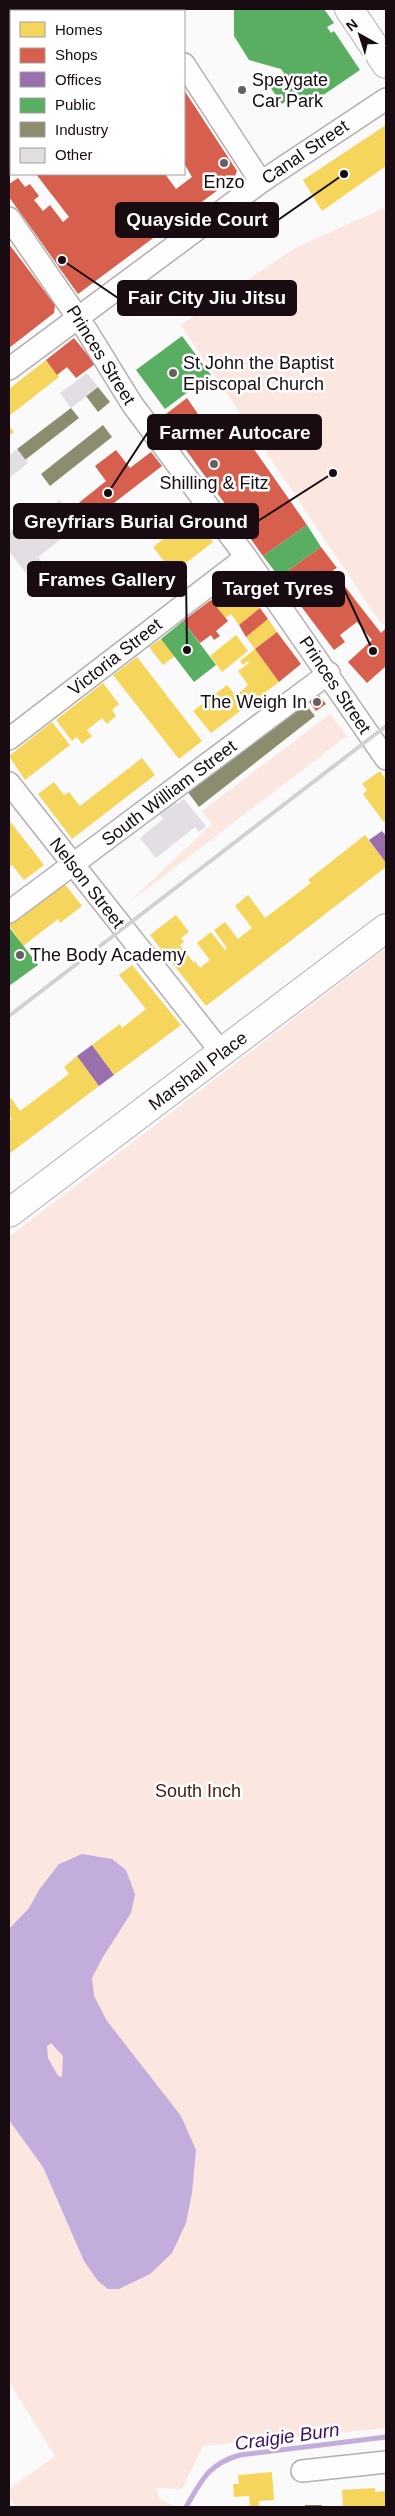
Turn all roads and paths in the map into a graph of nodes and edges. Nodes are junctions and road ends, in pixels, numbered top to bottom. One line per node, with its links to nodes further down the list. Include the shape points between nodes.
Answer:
1 (349, 9): 4 (main road)
2 (9, 54): 3 (street)
3 (10, 60)
4 (386, 64)
5 (185, 66): 7 (street)
6 (386, 99): 7 (street, Canal Street)
7 (261, 182): 9 (street, Canal Street)
8 (9, 218): 9 (street, Princes Street)
9 (78, 316): 10 (street, Canal Street); 11 (street, Princes Street, via 132,404)
10 (9, 368)
11 (246, 556): 12 (street, Princes Street); 13 (street, Victoria Street)
12 (329, 673): 14 (street, Princes Street); 16 (street, South William Street)
13 (9, 739)
14 (386, 759)
15 (9, 783): 16 (street, Nelson Street)
16 (73, 865): 17 (street, South William Street); 19 (street, Nelson Street)
17 (9, 912)
18 (386, 928): 19 (main road, Marshall Place)
19 (222, 1053): 20 (main road, Marshall Place)
20 (9, 1213)
21 (386, 2462): 22 (street)
22 (302, 2471)

